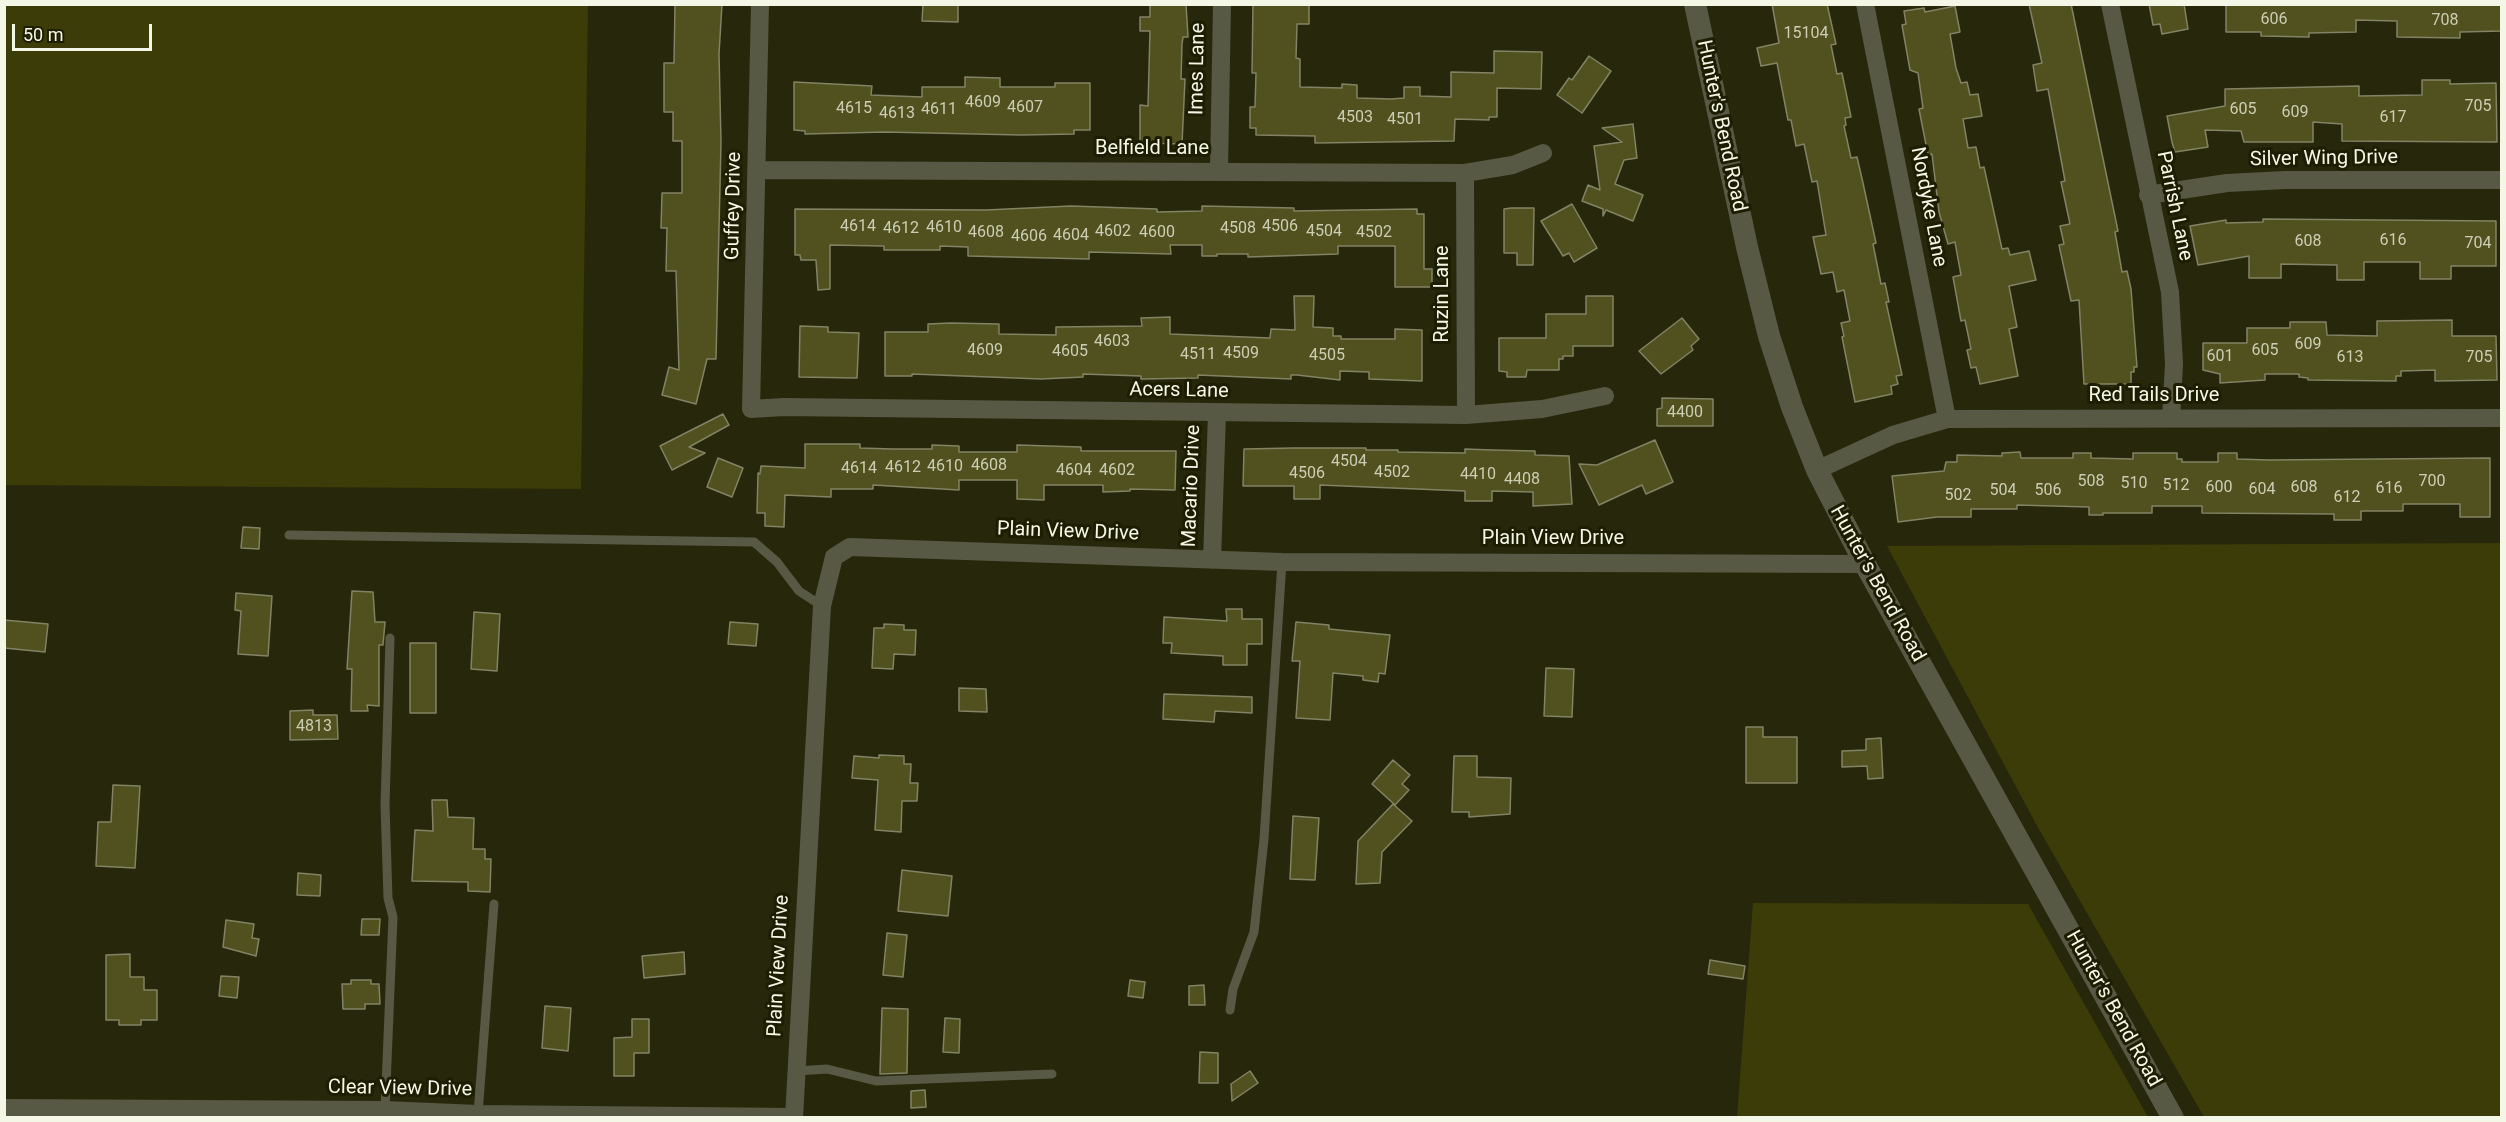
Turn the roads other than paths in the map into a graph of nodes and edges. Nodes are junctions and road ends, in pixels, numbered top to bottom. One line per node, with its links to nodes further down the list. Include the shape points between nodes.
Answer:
1 (760, 4): 7 (street, Guffey Drive)
2 (1222, 4): 8 (street, Imes Lane)
3 (1695, 4): 19 (street, Hunter's Bend Road, via 1769,336)
4 (1865, 4): 18 (street, Nordyke Lane)
5 (2110, 4): 11 (street, Parrish Lane)
6 (1543, 153): 9 (street, Belfield Lane, via 1514,165)
7 (758, 170): 8 (street, Belfield Lane); 13 (street, Guffey Drive)
8 (1219, 171): 9 (street, Belfield Lane)
9 (1465, 173): 15 (street, Ruzin Lane)
10 (2502, 180): 11 (street, Silver Wing Drive, via 2285,180 2228,183)
11 (2148, 195): 16 (street, Parrish Lane, via 2170,292 2174,364)
12 (1605, 396): 15 (street, Acers Lane, via 1542,409)
13 (751, 409): 14 (street, Acers Lane)
14 (1217, 414): 15 (street, Acers Lane); 21 (street, Macario Drive)
15 (1466, 415)
16 (2171, 418): 17 (street, Red Tails Drive); 18 (street, Red Tails Drive)
17 (2502, 418)
18 (1947, 419): 19 (street, Red Tails Drive, via 1893,435)
19 (1817, 470): 23 (street, Hunter's Bend Road)
20 (288, 535): 24 (lane, via 754,542 777,562 798,591)
21 (1212, 560): 22 (street, Plain View Drive); 24 (street, Plain View Drive, via 850,547 834,557)
22 (1282, 562): 23 (street, Plain View Drive); 27 (lane, via 1256,921 1233,989)
23 (1865, 564): 34 (street, Hunter's Bend Road)
24 (822, 606): 28 (street, Plain View Drive)
25 (390, 638): 31 (lane, via 385,805 388,898 393,917)
26 (494, 904): 32 (lane)
27 (1230, 1010)
28 (796, 1071): 29 (lane, via 827,1069 876,1082); 33 (street, Plain View Drive)
29 (1052, 1074)
30 (4, 1108): 31 (street, Clear View Drive)
31 (385, 1110): 32 (street, Clear View Drive)
32 (478, 1114): 33 (street, Clear View Drive)
33 (794, 1117)
34 (2173, 1118)

